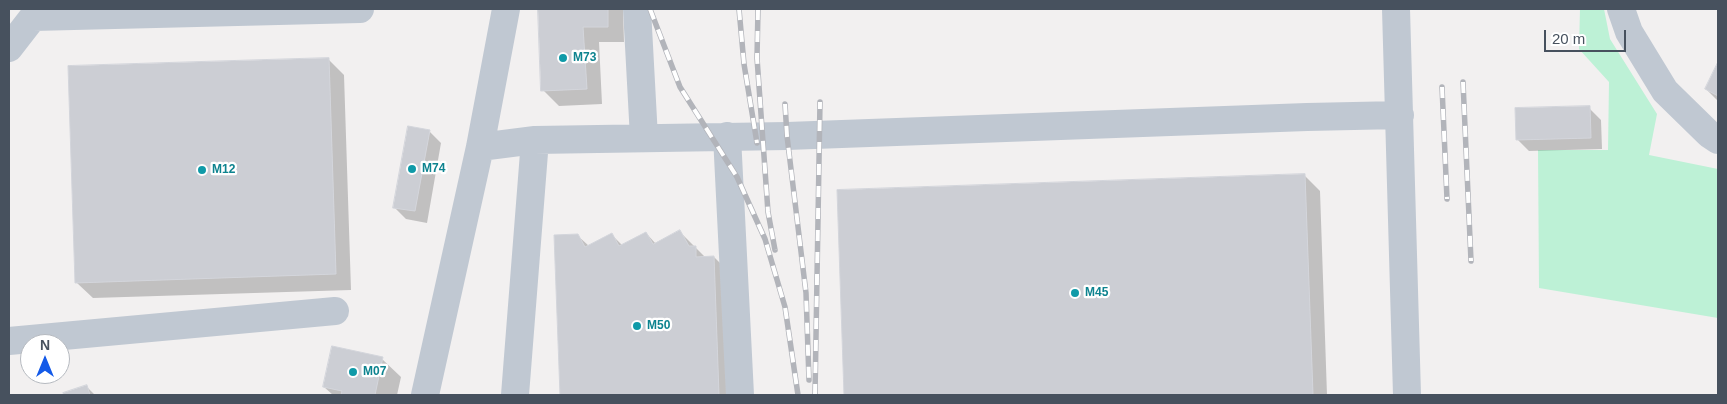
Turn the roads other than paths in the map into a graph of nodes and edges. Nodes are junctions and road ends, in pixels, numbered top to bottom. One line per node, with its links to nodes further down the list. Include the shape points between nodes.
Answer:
1 (360, 9): 6 (lane)
2 (506, 9): 13 (lane)
3 (637, 9): 10 (lane)
4 (1396, 9): 8 (lane)
5 (1620, 9): 12 (lane, via 1629,32 1665,91)
6 (33, 13): 7 (lane)
7 (9, 48)
8 (1400, 115): 9 (lane); 19 (lane)
9 (727, 136): 10 (lane); 18 (lane)
10 (644, 138): 11 (lane)
11 (535, 140): 13 (lane); 17 (lane)
12 (1718, 140)
13 (480, 147): 16 (lane)
14 (335, 311): 15 (lane)
15 (9, 341)
16 (425, 395)
17 (515, 395)
18 (740, 395)
19 (1407, 395)

